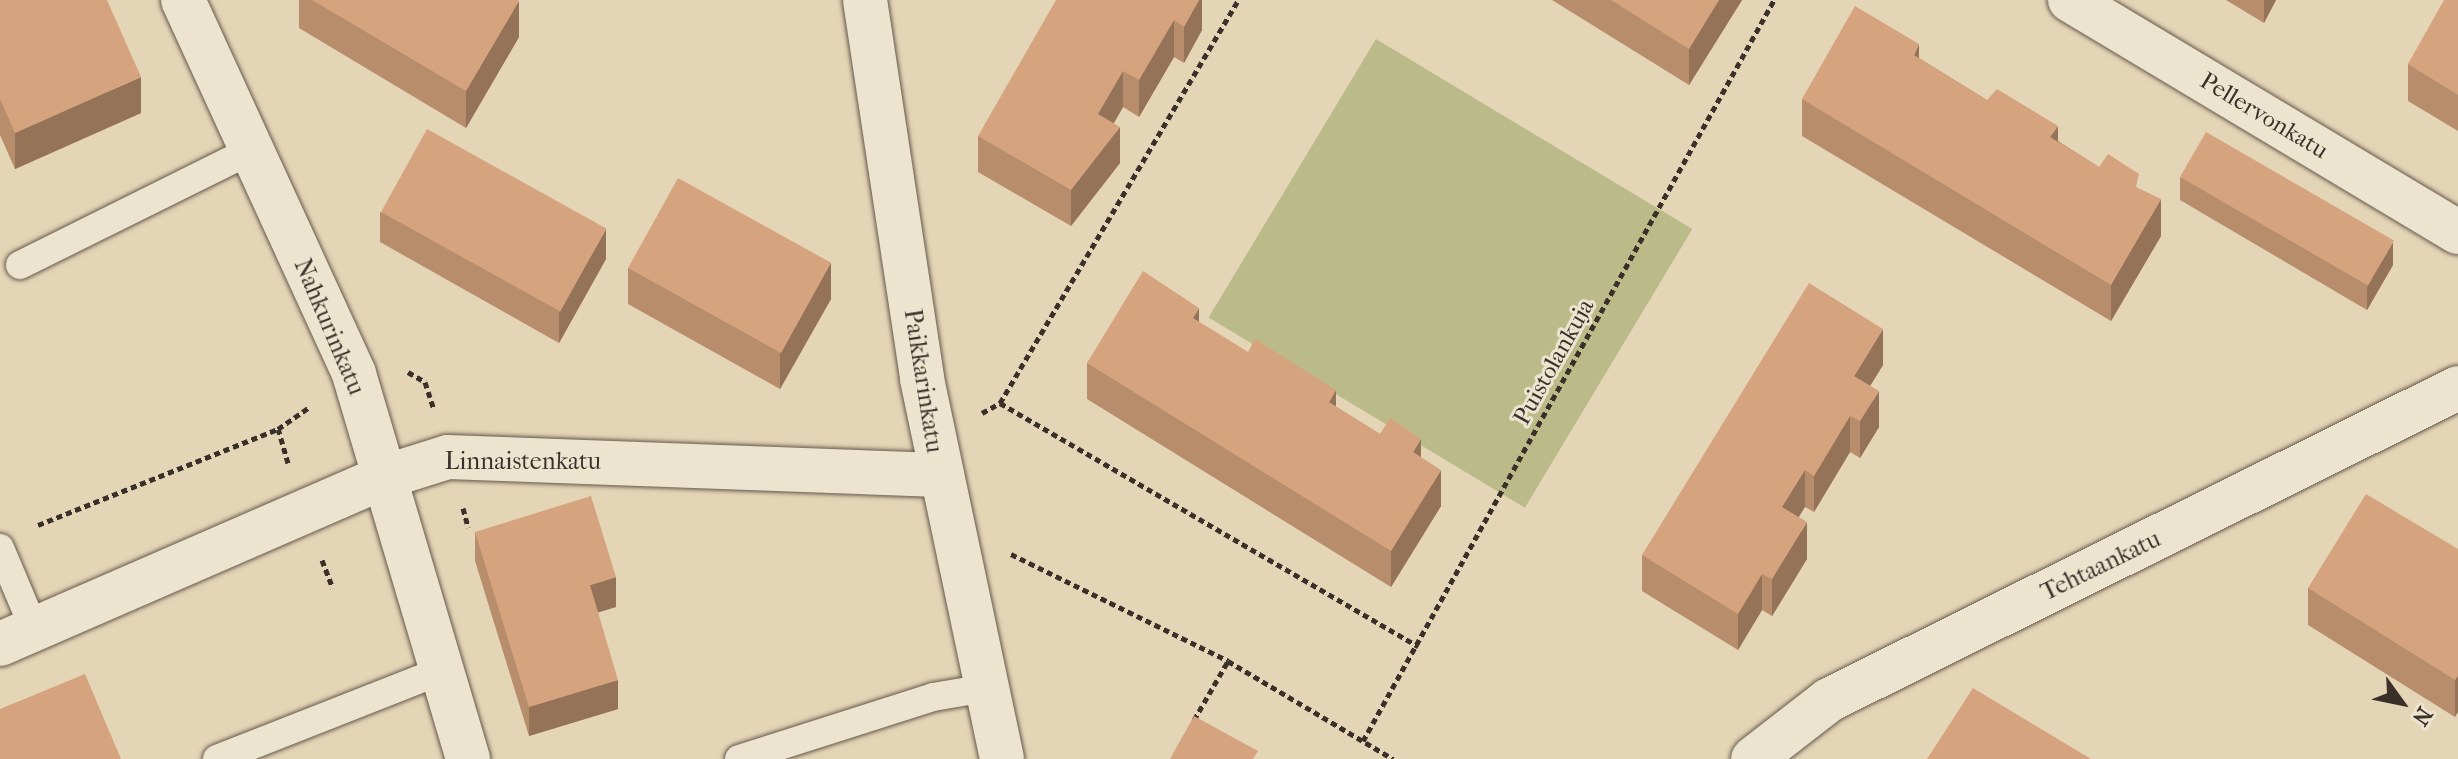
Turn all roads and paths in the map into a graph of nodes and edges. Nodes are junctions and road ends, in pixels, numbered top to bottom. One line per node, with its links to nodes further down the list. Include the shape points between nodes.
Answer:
1 (183, 0): 6 (street, Nahkurinkatu)
2 (865, 0): 13 (street, Paikkarinkatu)
3 (1238, 0): 10 (path)
4 (1774, 0): 19 (path, Puistolankuja)
5 (2070, 0): 7 (street, Pellervonkatu)
6 (252, 150): 8 (lane); 14 (street, Nahkurinkatu, via 354,374)
7 (2458, 232)
8 (20, 265)
9 (2458, 388): 30 (street, Tehtaankatu, via 1829,700)
10 (1000, 403): 11 (path); 19 (path)
11 (974, 417)
12 (278, 429): 15 (path)
13 (939, 475): 14 (street, Linnaistenkatu, via 448,457); 22 (street, Paikkarinkatu)
14 (381, 478): 18 (street, Linnaistenkatu); 21 (street, Nahkurinkatu)
15 (29, 528)
16 (0, 548): 18 (lane)
17 (998, 551): 20 (path)
18 (17, 636)
19 (1418, 646): 24 (path, Puistolankuja)
20 (1228, 661): 23 (path); 24 (path)
21 (440, 671): 25 (lane); 26 (street, Nahkurinkatu)
22 (986, 688): 27 (lane, via 933,697); 28 (street, Paikkarinkatu)
23 (1186, 735)
24 (1363, 741): 29 (path)
25 (217, 759)
26 (468, 759)
27 (739, 759)
28 (1002, 759)
29 (1393, 759)
30 (1753, 759)

